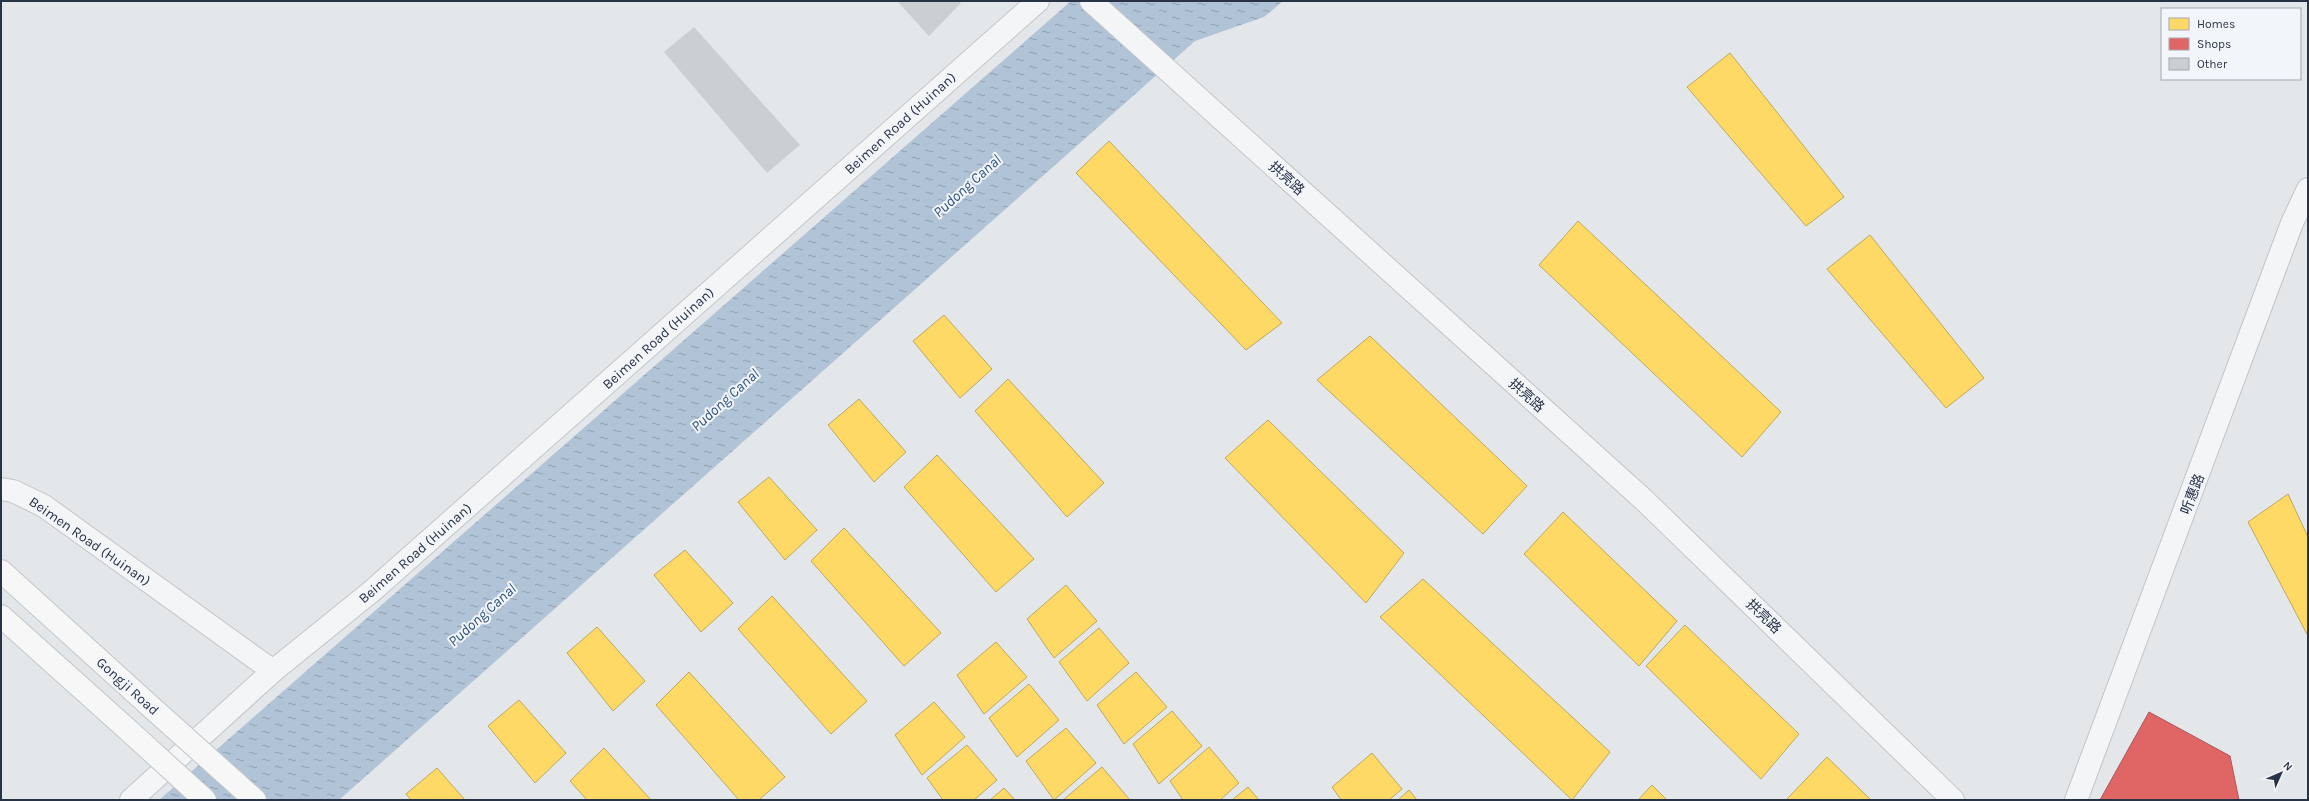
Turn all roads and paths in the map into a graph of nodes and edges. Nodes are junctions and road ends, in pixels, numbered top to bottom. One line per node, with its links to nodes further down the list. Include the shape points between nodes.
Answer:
1 (1038, 1): 7 (street, Beimen Road (Huinan), via 372,591)
2 (1091, 1): 11 (street, 拱亮路, via 1644,500)
3 (2308, 188): 12 (street, 听惠路, via 2292,223)
4 (1, 489): 7 (street, Beimen Road (Huinan), via 13,491 44,506)
5 (1, 571): 10 (main road, Gongji Road, bridge)
6 (1, 616): 9 (main road, bridge)
7 (273, 671): 8 (street, Beimen Road (Huinan))
8 (131, 800)
9 (205, 800)
10 (255, 800)
11 (1953, 800)
12 (2076, 800)

